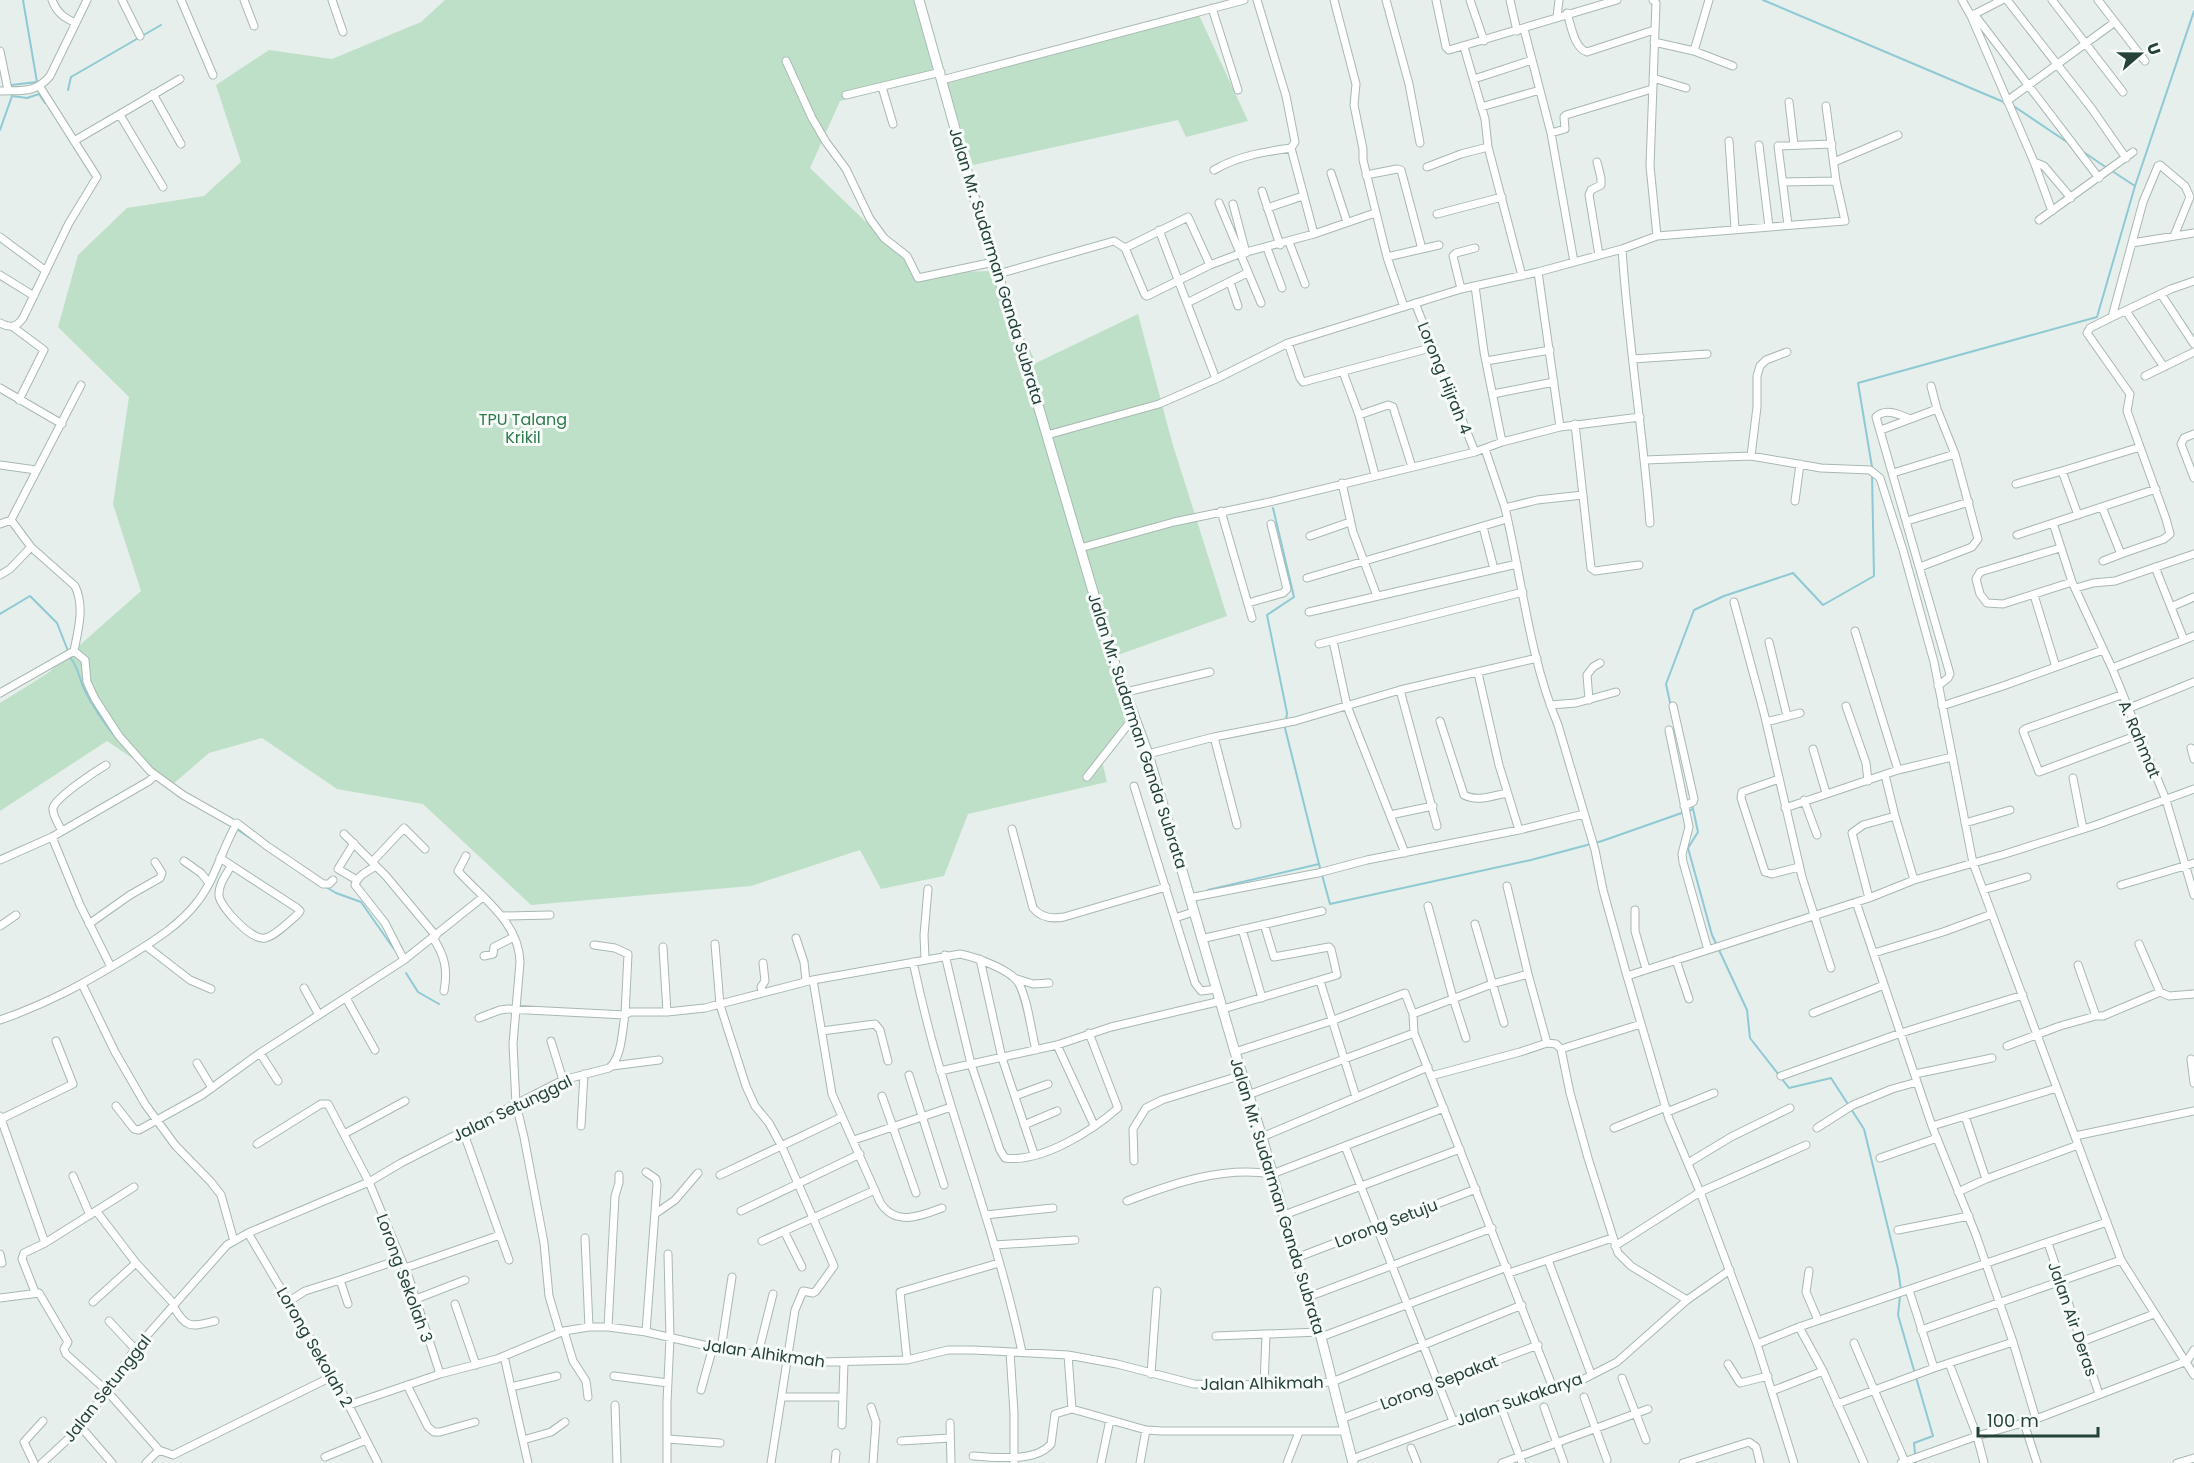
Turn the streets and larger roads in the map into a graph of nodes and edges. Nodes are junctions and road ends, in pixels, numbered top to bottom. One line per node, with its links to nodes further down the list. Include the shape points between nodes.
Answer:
1 (52, 0): 30 (street, via 58,12)
2 (87, 0): 30 (street)
3 (122, 0): 35 (street)
4 (181, 0): 47 (street)
5 (244, 0): 31 (street)
6 (332, 0): 34 (street)
7 (919, 0): 48 (street, Jalan Mr. Sudarman Ganda Subrata)
8 (1244, 0): 24 (street)
9 (1257, 0): 79 (street, via 1293,124 1296,142)
10 (1334, 0): 88 (street, via 1356,84 1354,105)
11 (1386, 0): 73 (street)
12 (1436, 0): 39 (street, via 1446,47)
13 (1470, 0): 36 (street)
14 (1510, 0): 32 (street)
15 (1559, 0): 28 (street)
16 (1617, 0): 26 (street)
17 (1653, 0): 33 (street)
18 (1709, 0): 41 (street)
19 (1962, 0): 27 (street)
20 (2002, 0): 27 (street)
21 (2007, 0): 45 (street)
22 (2052, 0): 38 (street)
23 (2098, 0): 29 (street)
24 (1231, 2): 25 (street)
25 (1212, 8): 48 (street); 58 (street)
26 (1568, 13): 28 (street); 33 (street, via 1578,45 1587,52)
27 (1972, 15): 52 (street); 64 (street)
28 (1557, 17): 32 (street)
29 (2115, 22): 38 (street); 44 (street)
30 (76, 23): 53 (street, via 50,76)
31 (254, 26)
32 (1520, 30): 36 (street); 42 (street)
33 (1654, 30): 37 (street)
34 (343, 32)
35 (140, 36)
36 (1484, 41): 39 (street)
37 (1654, 42): 41 (street); 49 (street)
38 (2086, 42): 45 (street); 60 (street)
39 (1464, 47): 51 (street)
40 (0, 51): 57 (street)
41 (1694, 51): 46 (street)
42 (1532, 60): 51 (street); 59 (street)
43 (786, 61): 126 (street, via 812,118 846,169 870,219 884,238 907,256 918,278)
44 (2145, 61)
45 (2056, 64): 52 (street); 81 (street)
46 (1732, 66)
47 (213, 75)
48 (941, 76): 54 (street); 126 (street, Jalan Mr. Sudarman Ganda Subrata)
49 (1653, 78): 55 (street); 56 (street)
50 (180, 79): 61 (street)
51 (1474, 79): 66 (street)
52 (2028, 85): 64 (street); 89 (street)
53 (40, 87): 57 (street); 71 (street)
54 (882, 87): 62 (street); 68 (street)
55 (1686, 88)
56 (1652, 89): 69 (street, via 1566,115 1565,129); 111 (street, via 1650,166)
57 (6, 90)
58 (1238, 90)
59 (1540, 90): 66 (street); 69 (street)
60 (2123, 92)
61 (153, 94): 67 (street); 74 (street)
62 (846, 94)
63 (1789, 102): 77 (street)
64 (2008, 103): 84 (street)
65 (1826, 106): 76 (street)
66 (1481, 107): 78 (street)
67 (120, 115): 71 (street); 92 (street)
68 (893, 124)
69 (1551, 133): 127 (street)
70 (1898, 135): 83 (street)
71 (74, 141): 129 (street, via 97,177)
72 (1729, 141): 107 (street)
73 (1420, 143)
74 (181, 144)
75 (1760, 144): 106 (street)
76 (1832, 144): 77 (street); 83 (street)
77 (1794, 145): 91 (street, via 1778,148)
78 (1488, 147): 85 (street); 95 (street)
79 (1291, 148): 86 (street, via 1238,158); 94 (street)
80 (2133, 152): 81 (street)
81 (2127, 158): 89 (street)
82 (1596, 162): 124 (street, via 1600,184 1589,195)
83 (1834, 162): 90 (street)
84 (2034, 162): 96 (street, via 2044,166); 100 (street)
85 (1427, 167)
86 (1214, 170)
87 (1331, 173): 104 (street)
88 (1366, 175): 101 (street); 121 (street, via 1401,170)
89 (2099, 178): 96 (street)
90 (1836, 181): 91 (street); 105 (street, via 1845,221)
91 (1784, 182): 105 (street)
92 (163, 187)
93 (1262, 191): 99 (street)
94 (1303, 196): 99 (street); 110 (street)
95 (1502, 197): 102 (street); 134 (street)
96 (2071, 198): 100 (street)
97 (1219, 203): 123 (street)
98 (1233, 204): 123 (street)
99 (1268, 208): 117 (street)
100 (2052, 211): 103 (street)
101 (1375, 213): 104 (street); 125 (street)
102 (1437, 214)
103 (2039, 220)
104 (1347, 222): 110 (street)
105 (1788, 225): 106 (street)
106 (1769, 227): 107 (street)
107 (1735, 229): 111 (street)
108 (1159, 230): 118 (street); 128 (street, via 1188,217); 135 (street)
109 (2194, 233): 112 (street)
110 (1314, 234): 114 (street)
111 (1657, 236): 122 (street)
112 (2174, 236): 115 (street); 115 (street, via 2190,197 2185,186 2160,165 2143,202)
113 (0, 237): 129 (street)
114 (1289, 242): 117 (street); 138 (street)
115 (2132, 243): 150 (street)
116 (1439, 244): 121 (street)
117 (1280, 245): 119 (street)
118 (1125, 248): 132 (street, via 1108,241); 135 (street, via 1146,296)
119 (1267, 248): 123 (street); 140 (street)
120 (1475, 248): 141 (street, via 1454,256)
121 (1422, 249): 125 (street)
122 (1622, 249): 124 (street); 160 (street)
123 (1243, 254): 128 (street); 131 (street)
124 (1599, 255): 127 (street)
125 (1387, 257): 148 (street)
126 (994, 262): 132 (street, Jalan Mr. Sudarman Ganda Subrata)
127 (1574, 262): 130 (street)
128 (1210, 265): 135 (street)
129 (46, 271): 143 (street)
130 (1538, 272): 134 (street); 156 (street)
131 (1247, 273): 137 (street); 145 (street)
132 (998, 274): 181 (street, Jalan Mr. Sudarman Ganda Subrata)
133 (0, 275): 143 (street)
134 (1522, 276): 139 (street)
135 (1178, 280): 144 (street)
136 (2194, 281): 142 (street)
137 (1230, 282): 144 (street); 147 (street)
138 (1305, 284)
139 (1475, 286): 141 (street); 161 (street)
140 (1282, 288)
141 (1461, 289): 146 (street)
142 (2161, 294): 149 (street); 154 (street)
143 (34, 296): 152 (street)
144 (1187, 303): 165 (street)
145 (1261, 303)
146 (1415, 303): 148 (street); 155 (street, Lorong Hijrah 4)
147 (1238, 306)
148 (1404, 307): 153 (street)
149 (2126, 311): 150 (street); 162 (street)
150 (2112, 317): 183 (street, via 2087,333 2130,394 2127,411)
151 (1, 326): 152 (street)
152 (13, 327): 171 (street, via 44,350)
153 (1288, 343): 163 (street, via 1303,382); 165 (street)
154 (2194, 344)
155 (1434, 347): 163 (street); 185 (street, Lorong Hijrah 4)
156 (1550, 350): 161 (street); 166 (street)
157 (1787, 352): 187 (street, via 1760,366)
158 (2194, 352): 162 (street)
159 (1707, 354): 160 (street)
160 (1633, 359): 174 (street)
161 (1486, 361): 170 (street)
162 (2164, 367): 164 (street)
163 (1343, 372): 173 (street)
164 (2145, 376)
165 (1216, 379): 181 (street, via 1159,404)
166 (1554, 382): 170 (street); 178 (street)
167 (81, 385): 176 (street)
168 (1931, 386): 172 (street)
169 (0, 388): 171 (street)
170 (1493, 394): 182 (street)
171 (19, 400): 176 (street)
172 (1937, 409): 175 (street); 186 (street)
173 (1359, 415): 191 (street, via 1388,405 1393,407); 195 (street)
174 (1640, 417): 177 (street); 188 (street)
175 (1908, 418): 179 (street); 179 (street, via 1880,413 1876,417)
176 (62, 424): 192 (street)
177 (1575, 424): 178 (street); 200 (street)
178 (1560, 427): 182 (street)
179 (1881, 430): 194 (street)
180 (2194, 434): 196 (street, via 2181,444)
181 (1047, 435): 219 (street, Jalan Mr. Sudarman Ganda Subrata)
182 (1502, 442): 184 (street)
183 (2140, 447): 193 (street); 199 (street)
184 (1485, 448): 185 (street); 204 (street)
185 (1475, 453): 191 (street)
186 (1955, 454): 194 (street); 202 (street)
187 (1751, 456): 188 (street); 189 (street)
188 (1645, 460): 211 (street)
189 (1800, 464): 201 (street); 257 (street, via 1873,472 1883,484)
190 (0, 465): 192 (street)
191 (1412, 467): 195 (street)
192 (36, 470): 208 (street)
193 (2062, 471): 198 (street); 206 (street)
194 (1893, 473): 209 (street)
195 (1375, 475): 197 (street)
196 (2194, 478)
197 (1342, 483): 205 (street); 210 (street)
198 (2016, 484)
199 (2156, 489): 203 (street); 221 (street, via 2170,534)
200 (1583, 495): 204 (street); 226 (street, via 1592,569)
201 (1795, 501)
202 (1969, 502): 209 (street); 227 (street, via 1977,542 1972,548)
203 (2102, 507): 206 (street); 221 (street)
204 (1504, 508): 207 (street)
205 (1221, 511): 219 (street); 238 (street)
206 (2078, 515): 214 (street)
207 (1507, 519): 215 (street); 225 (street)
208 (11, 520): 212 (street); 218 (street)
209 (1907, 521): 227 (street)
210 (1350, 522): 217 (street); 223 (street)
211 (1650, 523)
212 (0, 524)
213 (1271, 524): 238 (street, via 1287,589)
214 (2053, 524): 216 (street); 220 (street, A. Rahmat)
215 (1483, 528): 223 (street); 229 (street)
216 (2016, 535)
217 (1310, 536)
218 (31, 547): 230 (street); 249 (street, via 75,586 80,609)
219 (1080, 548): 259 (street, Jalan Mr. Sudarman Ganda Subrata)
220 (2060, 548): 232 (street, A. Rahmat); 234 (street, via 1987,569 1976,579 1987,603 2002,604)
221 (2121, 554): 224 (street)
222 (2194, 554): 228 (street)
223 (1363, 561): 231 (street); 235 (street)
224 (2103, 561)
225 (1517, 564): 229 (street); 233 (street)
226 (1639, 565)
227 (1920, 567): 257 (street, via 1950,674)
228 (2155, 567): 232 (street, via 2115,581); 239 (street)
229 (1494, 569): 235 (street)
230 (0, 575)
231 (1307, 578)
232 (2074, 585): 234 (street); 248 (street, A. Rahmat)
233 (1523, 592): 245 (street); 250 (street)
234 (2034, 595): 252 (street)
235 (1377, 596): 240 (street)
236 (2194, 597): 239 (street)
237 (1734, 602): 274 (street)
238 (1248, 603): 241 (street)
239 (2171, 607): 244 (street)
240 (1309, 612)
241 (1252, 618)
242 (1855, 631): 284 (street)
243 (2194, 636): 244 (street)
244 (2184, 640): 253 (street)
245 (1333, 641): 247 (street); 265 (street)
246 (1769, 642): 271 (street)
247 (1319, 644)
248 (2103, 650): 252 (street); 253 (street, A. Rahmat)
249 (70, 653): 261 (street); 287 (street, via 85,660 90,689 110,723)
250 (1537, 658): 255 (street); 264 (street)
251 (1600, 663): 263 (street, via 1587,675)
252 (2056, 667): 268 (street)
253 (2112, 668): 262 (street, A. Rahmat)
254 (1210, 672): 259 (street)
255 (1478, 673): 258 (street); 293 (street)
256 (2194, 682): 269 (street)
257 (1938, 686): 268 (street)
258 (1400, 690): 265 (street); 297 (street)
259 (1126, 692): 272 (street, Jalan Mr. Sudarman Ganda Subrata)
260 (1616, 692): 263 (street)
261 (0, 693)
262 (2121, 695): 269 (street, A. Rahmat); 276 (street, via 2025,729 2025,739 2039,772)
263 (1590, 700): 264 (street)
264 (1550, 705): 301 (street)
265 (1347, 706): 277 (street); 302 (street)
266 (1673, 706): 298 (street)
267 (1846, 706): 290 (street, via 1866,763)
268 (1942, 706): 281 (street)
269 (2127, 709): 276 (street, A. Rahmat)
270 (1800, 713): 271 (street)
271 (1787, 716): 274 (street)
272 (1134, 717): 280 (street, Jalan Mr. Sudarman Ganda Subrata); 286 (street)
273 (1440, 721): 293 (street, via 1464,795 1486,798)
274 (1766, 722): 289 (street)
275 (1669, 730): 298 (street)
276 (2138, 735): 296 (street, A. Rahmat)
277 (1214, 737): 280 (street); 305 (street)
278 (2191, 748): 282 (street)
279 (1813, 749): 294 (street)
280 (1148, 754): 341 (street, Jalan Mr. Sudarman Ganda Subrata)
281 (1952, 757): 284 (street); 304 (street)
282 (2194, 759)
283 (106, 765): 311 (street, via 79,782 55,805)
284 (1898, 770): 285 (street)
285 (1885, 775): 290 (street); 303 (street)
286 (1087, 777)
287 (152, 778): 307 (street); 311 (street)
288 (2073, 778): 309 (street)
289 (1779, 779): 299 (street); 328 (street, via 1743,792 1741,798 1765,872)
290 (1868, 781): 294 (street)
291 (1134, 786): 336 (street)
292 (2194, 789): 296 (street)
293 (1507, 793): 310 (street)
294 (1826, 794): 295 (street)
295 (1804, 800): 299 (street); 313 (street)
296 (2166, 800): 309 (street); 327 (street, A. Rahmat)
297 (1433, 806): 302 (street); 306 (street)
298 (1687, 807): 368 (street, via 1689,834 1683,862)
299 (1785, 808): 328 (street)
300 (2010, 810): 304 (street)
301 (1584, 814): 310 (street); 383 (street)
302 (1390, 815): 317 (street)
303 (1894, 816): 332 (street); 342 (street, via 1863,825 1852,833)
304 (1965, 823): 324 (street)
305 (1237, 825)
306 (1437, 826)
307 (234, 828): 319 (street); 330 (street, via 237,823 323,884)
308 (1012, 829): 336 (street, via 1033,908 1042,916 1064,917)
309 (2083, 829): 324 (street)
310 (1519, 830): 317 (street)
311 (62, 831): 314 (street)
312 (344, 834): 315 (street)
313 (1817, 835)
314 (52, 837): 320 (street); 354 (street)
315 (354, 843): 325 (street); 331 (street, via 338,869)
316 (425, 849): 325 (street, via 404,828)
317 (1405, 853): 341 (street)
318 (466, 856): 340 (street, via 458,871)
319 (220, 858): 326 (street); 333 (street)
320 (0, 860)
321 (155, 861): 354 (street, via 162,873 160,878)
322 (184, 861): 333 (street)
323 (2194, 862): 327 (street)
324 (1973, 863): 332 (street); 338 (street)
325 (375, 864): 331 (street); 359 (street)
326 (231, 866): 326 (street, via 219,897 249,932 260,938 270,937 299,912)
327 (2185, 866): 334 (street); 339 (street, A. Rahmat)
328 (1799, 867): 352 (street)
329 (2026, 877): 338 (street)
330 (333, 880)
331 (357, 880): 374 (street, via 356,889 385,923)
332 (1914, 880): 342 (street)
333 (209, 883): 366 (street, via 180,921)
334 (2121, 885)
335 (1508, 886): 382 (street)
336 (1166, 887): 353 (street)
337 (928, 889): 372 (street)
338 (1983, 890): 348 (street)
339 (2194, 895)
340 (483, 897): 351 (street); 359 (street)
341 (1190, 898): 347 (street, Jalan Mr. Sudarman Ganda Subrata)
342 (1869, 898): 343 (street)
343 (1856, 902): 352 (street); 369 (street)
344 (1428, 906): 401 (street)
345 (1635, 910): 381 (street, via 1635,931)
346 (1322, 911): 355 (street)
347 (1193, 912): 353 (street); 362 (street, Jalan Mr. Sudarman Ganda Subrata)
348 (1992, 914): 369 (street); 398 (street)
349 (16, 915): 357 (street)
350 (550, 915): 351 (street)
351 (503, 916): 360 (street)
352 (1813, 916): 368 (street); 380 (street)
353 (1175, 918): 393 (street, via 1195,983 1201,991)
354 (89, 924): 379 (street)
355 (1264, 924): 358 (street); 386 (street, via 1274,957 1331,948 1337,975)
356 (1475, 924): 389 (street)
357 (0, 926)
358 (1242, 929): 362 (street); 400 (street)
359 (434, 937): 374 (street); 394 (street, via 445,961)
360 (514, 937): 371 (street, via 494,948 494,954); 405 (street, via 520,962)
361 (796, 938): 385 (street)
362 (1201, 939): 393 (street, Jalan Mr. Sudarman Ganda Subrata)
363 (715, 944): 403 (street)
364 (2139, 944): 396 (street)
365 (594, 945): 410 (street, via 628,954)
366 (146, 946): 379 (street); 392 (street, via 190,980)
367 (663, 947): 406 (street)
368 (1710, 950): 375 (street)
369 (1874, 953): 390 (street)
370 (945, 955): 372 (street); 373 (street); 440 (street)
371 (484, 956)
372 (925, 959): 376 (street)
373 (980, 959): 384 (street); 433 (street)
374 (404, 960): 399 (street)
375 (1676, 960): 381 (street); 402 (street)
376 (913, 962): 385 (street); 443 (street)
377 (763, 963): 395 (street)
378 (2078, 965): 411 (street)
379 (111, 967): 388 (street)
380 (1831, 968)
381 (1646, 969): 383 (street)
382 (1528, 974): 389 (street); 425 (street)
383 (1627, 976): 416 (street)
384 (1014, 978): 387 (street, via 1033,984); 430 (street)
385 (810, 980): 395 (street); 417 (street)
386 (1320, 981): 400 (street); 414 (street)
387 (1049, 983)
388 (82, 984): 413 (street); 475 (street, via 115,1052)
389 (1492, 984): 401 (street); 415 (street)
390 (1884, 985): 407 (street); 419 (street)
391 (304, 988): 409 (street)
392 (211, 989)
393 (1217, 989): 404 (street, Jalan Mr. Sudarman Ganda Subrata)
394 (444, 991)
395 (762, 992): 403 (street)
396 (2160, 992): 397 (street, via 2166,996); 411 (street)
397 (2194, 994)
398 (2023, 995): 419 (street); 421 (street)
399 (346, 998): 409 (street); 429 (street)
400 (1262, 998): 404 (street)
401 (1453, 998): 408 (street); 422 (street)
402 (1689, 999)
403 (720, 1005): 406 (street); 493 (street, via 751,1096)
404 (1222, 1005): 420 (street); 431 (street, Jalan Mr. Sudarman Ganda Subrata)
405 (515, 1010): 410 (street); 412 (street, via 500,1010); 463 (street)
406 (667, 1012): 410 (street, via 634,1011)
407 (1813, 1013)
408 (1413, 1014): 414 (street, via 1405,993); 418 (street)
409 (319, 1015): 432 (street)
410 (625, 1015): 441 (street)
411 (2096, 1016): 421 (street)
412 (479, 1018)
413 (0, 1020)
414 (1331, 1021): 431 (street); 434 (street)
415 (1504, 1023)
416 (1641, 1024): 428 (street); 468 (street)
417 (822, 1031): 438 (street, via 875,1024); 472 (street, via 832,1094)
418 (1414, 1033): 434 (street); 442 (street)
419 (1900, 1033): 449 (street); 450 (street)
420 (1089, 1034): 426 (street); 477 (street, via 1118,1106)
421 (2037, 1035): 427 (street); 456 (street)
422 (1466, 1038)
423 (56, 1041): 474 (street, via 74,1084)
424 (551, 1041): 451 (street)
425 (1547, 1042): 428 (street); 448 (street)
426 (1057, 1044): 430 (street); 477 (street)
427 (2007, 1046)
428 (1561, 1049): 538 (street)
429 (375, 1050)
430 (1036, 1050): 433 (street)
431 (1235, 1052): 447 (street, Jalan Mr. Sudarman Ganda Subrata)
432 (260, 1053): 452 (street); 455 (street)
433 (1002, 1058): 440 (street); 460 (street)
434 (1345, 1058): 458 (street); 461 (street)
435 (1992, 1058): 450 (street)
436 (2191, 1059): 445 (street)
437 (659, 1060): 441 (street, Jalan Setunggal)
438 (888, 1061)
439 (197, 1063): 455 (street)
440 (971, 1064): 443 (street); 496 (street, via 1002,1156)
441 (612, 1066): 444 (street, Jalan Setunggal)
442 (1428, 1067): 448 (street); 461 (street)
443 (940, 1071): 465 (street)
444 (584, 1074): 451 (street, Jalan Setunggal); 478 (street)
445 (2193, 1074): 453 (street)
446 (909, 1075): 473 (street)
447 (1242, 1075): 458 (street, Jalan Mr. Sudarman Ganda Subrata); 498 (street, via 1146,1108 1133,1129)
448 (1431, 1076): 466 (street)
449 (1781, 1076)
450 (1916, 1078): 480 (street); 482 (street, via 1852,1105)
451 (563, 1080): 463 (street, Jalan Setunggal)
452 (278, 1081)
453 (2194, 1083)
454 (1048, 1084): 460 (street)
455 (212, 1088): 475 (street)
456 (2057, 1088): 471 (street); 485 (street)
457 (1714, 1094): 468 (street)
458 (1248, 1095): 486 (street, Jalan Mr. Sudarman Ganda Subrata)
459 (882, 1096): 479 (street)
460 (1015, 1096): 476 (street)
461 (1356, 1097): 486 (street)
462 (405, 1101): 484 (street)
463 (516, 1104): 483 (street, Jalan Setunggal); 587 (street, via 544,1243 549,1296)
464 (116, 1106): 475 (street, via 136,1130)
465 (951, 1107): 473 (street); 523 (street)
466 (1444, 1108): 492 (street); 494 (street)
467 (1790, 1108): 499 (street)
468 (1666, 1110): 481 (street); 499 (street)
469 (1057, 1111): 476 (street)
470 (2194, 1111): 485 (street)
471 (1965, 1116): 480 (street); 506 (street)
472 (842, 1117): 488 (street); 493 (street)
473 (923, 1117): 479 (street); 509 (street)
474 (1, 1118): 539 (street)
475 (156, 1120): 536 (street, via 216,1188)
476 (1024, 1125): 496 (street)
477 (1094, 1125): 496 (street, via 1058,1147)
478 (581, 1126)
479 (894, 1126): 488 (street); 516 (street)
480 (1932, 1126): 487 (street)
481 (1614, 1128)
482 (1817, 1128)
483 (463, 1131): 507 (street, Jalan Setunggal); 533 (street)
484 (344, 1134): 489 (street, Lorong Sekolah 3, via 324,1103); 507 (street, Lorong Sekolah 3)
485 (2075, 1136): 491 (street)
486 (1262, 1137): 502 (street, Jalan Mr. Sudarman Ganda Subrata)
487 (1937, 1138): 497 (street); 515 (street)
488 (854, 1140): 495 (street)
489 (257, 1144)
490 (1806, 1145): 514 (street)
491 (2078, 1145): 506 (street); 527 (street)
492 (1345, 1146): 502 (street); 510 (street)
493 (782, 1147): 504 (street); 508 (street)
494 (1460, 1149): 510 (street); 512 (street)
495 (860, 1154): 508 (street); 513 (street)
496 (1034, 1154)
497 (1880, 1158)
498 (1134, 1161)
499 (1688, 1163): 514 (street)
500 (646, 1172): 522 (street, via 657,1180)
501 (698, 1173): 522 (street, via 675,1200)
502 (1272, 1174): 517 (street, via 1224,1173); 524 (street, Jalan Mr. Sudarman Ganda Subrata)
503 (619, 1175): 584 (street)
504 (720, 1175)
505 (73, 1176): 521 (street)
506 (1986, 1179): 515 (street)
507 (369, 1182): 532 (street, Jalan Setunggal); 545 (street, Lorong Sekolah 3)
508 (797, 1184): 520 (street); 526 (street)
509 (944, 1185)
510 (1361, 1186): 524 (street); 528 (street)
511 (134, 1187): 521 (street)
512 (1476, 1189): 528 (street, Lorong Setuju); 529 (street)
513 (875, 1190): 518 (street, via 883,1207 902,1217 915,1218); 526 (street)
514 (1700, 1192): 538 (street); 557 (street)
515 (1958, 1192): 525 (street)
516 (916, 1193)
517 (1127, 1201)
518 (942, 1208)
519 (1053, 1208): 523 (street)
520 (741, 1212)
521 (93, 1213): 539 (street); 550 (street)
522 (655, 1214): 588 (street)
523 (985, 1215): 541 (street)
524 (1284, 1215): 544 (street, Jalan Mr. Sudarman Ganda Subrata)
525 (1969, 1216): 530 (street); 552 (street)
526 (813, 1218): 531 (street); 607 (street, via 834,1267 815,1292 802,1292)
527 (2107, 1222): 540 (street); 548 (street)
528 (1377, 1227): 544 (street, Lorong Setuju); 553 (street)
529 (1492, 1228): 553 (street); 556 (street)
530 (1898, 1230)
531 (784, 1231): 537 (street); 554 (street)
532 (248, 1233): 536 (street, Jalan Setunggal); 572 (street, Lorong Sekolah 2)
533 (500, 1235): 546 (street); 555 (street)
534 (585, 1238): 583 (street)
535 (1075, 1240): 541 (street)
536 (234, 1241): 577 (street, Jalan Setunggal)
537 (762, 1241)
538 (1613, 1242): 547 (street); 570 (street, via 1631,1266)
539 (45, 1243): 565 (street, via 22,1256)
540 (2048, 1243): 552 (street); 562 (street, Jalan Air Deras)
541 (994, 1245): 551 (street)
542 (0, 1254): 549 (street)
543 (668, 1254): 592 (street)
544 (1296, 1258): 567 (street, Jalan Mr. Sudarman Ganda Subrata)
545 (401, 1259): 555 (street, Lorong Sekolah 3); 560 (street)
546 (509, 1260)
547 (1548, 1260): 556 (street); 618 (street)
548 (2121, 1260): 562 (street); 579 (street)
549 (2, 1263)
550 (136, 1263): 571 (street); 577 (street)
551 (999, 1263): 603 (street); 608 (street, via 899,1293)
552 (1985, 1263): 564 (street); 573 (street)
553 (1392, 1265): 567 (street); 576 (street)
554 (801, 1267)
555 (405, 1268): 569 (street, Lorong Sekolah 3)
556 (1508, 1270): 576 (street); 578 (street)
557 (1730, 1270): 570 (street, Jalan Sukakarya); 597 (street)
558 (1809, 1271): 580 (street, via 1806,1292)
559 (732, 1277): 599 (street)
560 (340, 1280): 572 (street, via 305,1291); 574 (street)
561 (465, 1280): 569 (street)
562 (2061, 1282): 573 (street); 594 (street, Jalan Air Deras)
563 (1156, 1291): 617 (street)
564 (1906, 1291): 580 (street); 586 (street)
565 (35, 1292): 568 (street); 633 (street, via 40,1293 67,1341 66,1354)
566 (773, 1294): 604 (street)
567 (1308, 1297): 590 (street, Jalan Mr. Sudarman Ganda Subrata)
568 (0, 1298)
569 (416, 1299): 616 (street, Lorong Sekolah 3)
570 (1687, 1300): 618 (street, Jalan Sukakarya, via 1617,1362)
571 (93, 1302)
572 (288, 1302): 620 (street, Lorong Sekolah 2)
573 (1999, 1303): 586 (street); 593 (street)
574 (348, 1304)
575 (455, 1304): 613 (street)
576 (1407, 1304): 590 (street); 596 (street)
577 (174, 1305): 582 (street, via 188,1325); 600 (street, Jalan Setunggal)
578 (1522, 1305): 596 (street); 598 (street)
579 (2154, 1314): 594 (street); 609 (street)
580 (1818, 1320): 585 (street)
581 (109, 1321): 600 (street)
582 (215, 1321)
583 (589, 1327): 584 (street, Jalan Alhikmah); 587 (street, Jalan Alhikmah)
584 (608, 1327): 588 (street, Jalan Alhikmah)
585 (1798, 1327): 597 (street); 615 (street)
586 (1921, 1329): 614 (street)
587 (562, 1332): 606 (street, Jalan Alhikmah); 638 (street, via 586,1381)
588 (645, 1332): 592 (street, Jalan Alhikmah)
589 (1266, 1335): 590 (street); 591 (street); 629 (street)
590 (1320, 1335): 625 (street, Jalan Mr. Sudarman Ganda Subrata)
591 (1216, 1336)
592 (670, 1338): 599 (street, Jalan Alhikmah); 626 (street)
593 (2013, 1342): 611 (street); 651 (street)
594 (2081, 1342): 636 (street, Jalan Air Deras)
595 (1854, 1343): 635 (street)
596 (1423, 1344): 625 (street); 627 (street)
597 (1757, 1344): 623 (street)
598 (1538, 1345): 627 (street, Lorong Sepakat); 631 (street)
599 (717, 1348): 604 (street, Jalan Alhikmah); 632 (street)
600 (135, 1349): 633 (street, Jalan Setunggal)
601 (2194, 1350): 609 (street)
602 (1010, 1352): 603 (street, Jalan Alhikmah); 608 (street, Jalan Alhikmah, via 948,1350); 682 (street)
603 (1022, 1352): 605 (street, Jalan Alhikmah)
604 (758, 1354): 607 (street, Jalan Alhikmah)
605 (1068, 1355): 617 (street, Jalan Alhikmah); 646 (street)
606 (504, 1356): 613 (street, Jalan Alhikmah); 630 (street)
607 (787, 1359): 610 (street, Jalan Alhikmah); 639 (street)
608 (908, 1360): 610 (street, Jalan Alhikmah)
609 (2187, 1361): 619 (street); 636 (street)
610 (844, 1362): 640 (street)
611 (1950, 1363): 614 (street); 665 (street)
612 (1728, 1364): 623 (street, via 1740,1383)
613 (476, 1365): 616 (street, Jalan Alhikmah)
614 (1931, 1370): 635 (street)
615 (1822, 1371): 634 (street); 641 (street)
616 (440, 1374): 628 (street, Jalan Alhikmah)
617 (1151, 1374): 629 (street, Jalan Alhikmah, via 1194,1384)
618 (1591, 1374): 631 (street, Jalan Sukakarya, via 1580,1382)
619 (2194, 1375)
620 (333, 1376): 642 (street, Lorong Sekolah 2); 675 (street, via 173,1455)
621 (557, 1376): 630 (street)
622 (614, 1376): 626 (street)
623 (1768, 1376): 634 (street)
624 (1622, 1378): 649 (street)
625 (1332, 1382): 629 (street, Jalan Alhikmah); 650 (street, Jalan Mr. Sudarman Ganda Subrata)
626 (668, 1383): 667 (street)
627 (1438, 1383): 650 (street, Lorong Sepakat); 654 (street)
628 (407, 1385): 642 (street, Jalan Alhikmah); 655 (street, via 434,1432)
629 (1264, 1385)
630 (511, 1387): 669 (street)
631 (1553, 1388): 654 (street, Jalan Sukakarya)
632 (701, 1390)
633 (107, 1391): 660 (street, Jalan Setunggal); 675 (street)
634 (1772, 1391): 706 (street)
635 (1875, 1391): 641 (street); 685 (street)
636 (2099, 1394): 651 (street)
637 (1584, 1396): 661 (street)
638 (588, 1397)
639 (782, 1397): 640 (street); 694 (street)
640 (842, 1397): 659 (street)
641 (1837, 1404): 707 (street)
642 (350, 1405): 668 (street, Lorong Sekolah 2)
643 (615, 1405): 692 (street)
644 (871, 1407): 696 (street, via 876,1422)
645 (1544, 1407): 672 (street)
646 (1072, 1409): 652 (street); 682 (street, via 1055,1414 1052,1439 1045,1450)
647 (1648, 1409): 649 (street)
648 (1503, 1412): 681 (street)
649 (1636, 1414): 661 (street); 670 (street)
650 (1341, 1419): 664 (street, Jalan Mr. Sudarman Ganda Subrata)
651 (2036, 1419): 658 (street)
652 (1110, 1420): 662 (street); 698 (street)
653 (43, 1421): 686 (street, via 24,1442)
654 (1453, 1421): 684 (street, Jalan Sukakarya)
655 (475, 1422)
656 (565, 1422): 669 (street, via 551,1432)
657 (950, 1423): 666 (street)
658 (2024, 1423): 665 (street); 709 (street)
659 (842, 1425)
660 (81, 1427): 687 (street, Jalan Setunggal); 688 (street)
661 (1596, 1428): 672 (street); 683 (street)
662 (1146, 1430): 663 (street); 699 (street)
663 (1299, 1431): 664 (street); 700 (street)
664 (1344, 1431): 684 (street, Jalan Mr. Sudarman Ganda Subrata)
665 (1977, 1436): 679 (street); 708 (street)
666 (950, 1438): 671 (street); 697 (street)
667 (668, 1439): 673 (street); 693 (street)
668 (366, 1440): 678 (street); 690 (street, Lorong Sekolah 2)
669 (523, 1440): 691 (street)
670 (1646, 1440)
671 (901, 1441)
672 (1557, 1442): 681 (street); 703 (street)
673 (720, 1443)
674 (1411, 1448): 701 (street)
675 (159, 1450): 689 (street)
676 (836, 1453): 695 (street)
677 (973, 1456): 682 (street)
678 (325, 1457)
679 (1922, 1458): 685 (street)
680 (2194, 1458): 710 (street)
681 (1521, 1459): 702 (street)
682 (1014, 1460)
683 (1607, 1460)
684 (1352, 1461)
685 (1905, 1462)
686 (34, 1463)
687 (42, 1463)
688 (112, 1463)
689 (146, 1463)
690 (378, 1463)
691 (528, 1463)
692 (617, 1463)
693 (667, 1463)
694 (771, 1463)
695 (835, 1463)
696 (873, 1463)
697 (951, 1463)
698 (1101, 1463)
699 (1140, 1463)
700 (1287, 1463)
701 (1416, 1463)
702 (1502, 1463)
703 (1564, 1463)
704 (1683, 1463): 705 (street, via 1743,1443 1756,1447)
705 (1760, 1463)
706 (1794, 1463)
707 (1864, 1463)
708 (1984, 1463)
709 (2037, 1463)
710 (2177, 1463)

